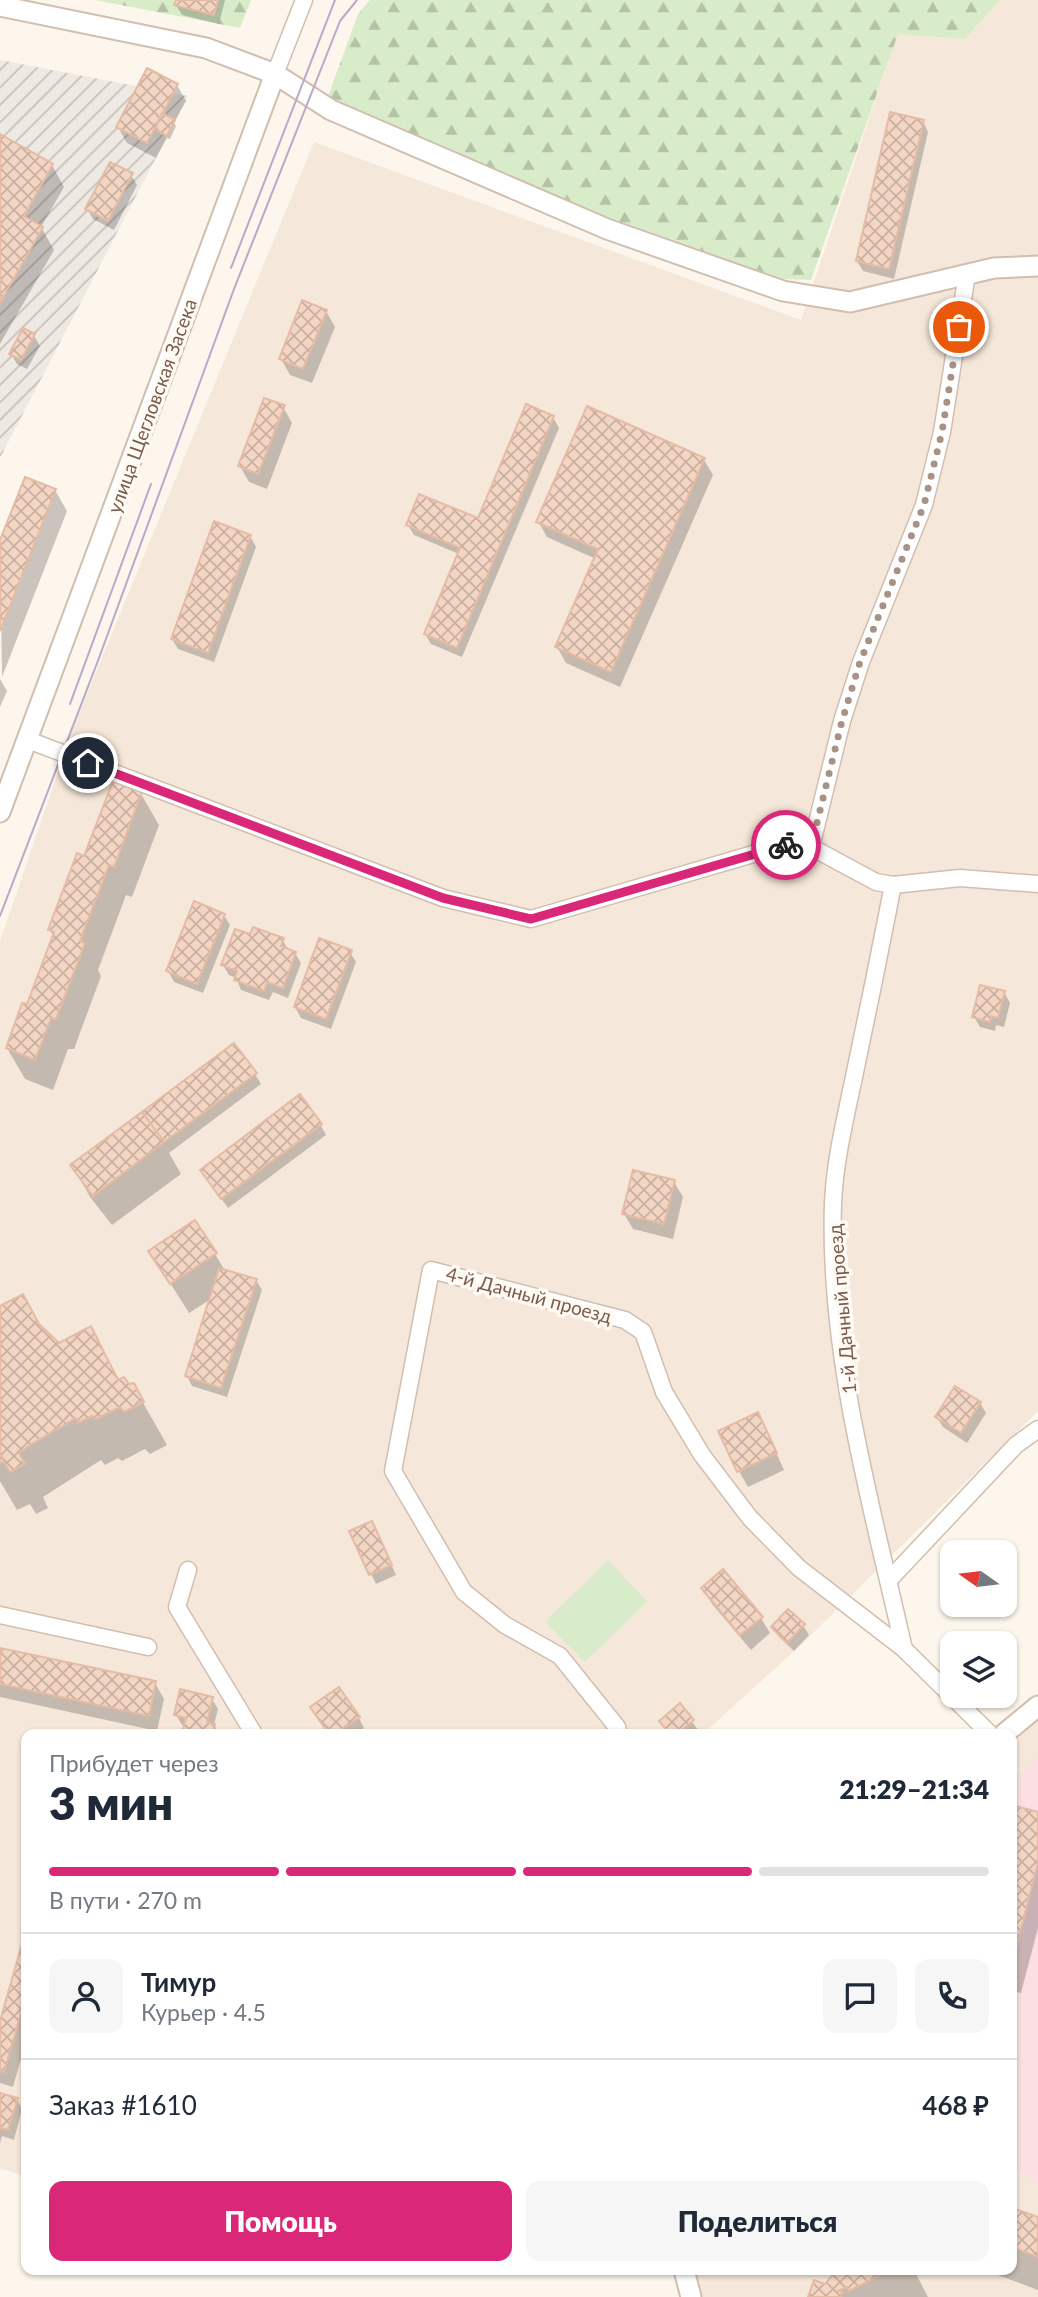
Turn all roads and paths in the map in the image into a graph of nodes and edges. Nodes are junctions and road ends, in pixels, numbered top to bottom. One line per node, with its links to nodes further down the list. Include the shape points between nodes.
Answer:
1 (304, 0): 3 (street, улица Щегловская Засека)
2 (0, 6): 3 (street, via 205,48)
3 (275, 74): 5 (street, via 331,110 607,229 783,291 850,302); 6 (street, улица Щегловская Засека)
4 (1038, 266): 5 (street)
5 (967, 274): 8 (street, via 942,432 924,505 860,662)
6 (29, 740): 7 (street, улица Щегловская Засека); 8 (street, via 443,898 531,919 784,845)
7 (0, 811)
8 (811, 847): 10 (street, via 876,882)
9 (1038, 884): 10 (street, via 960,878)
10 (893, 885): 13 (street, 1-й Дачный проезд, via 838,1155 833,1202 844,1365)
11 (1038, 1429): 13 (street, via 1016,1446)
12 (188, 1570): 18 (street, via 177,1607)
13 (889, 1580): 16 (street, 1-й Дачный проезд)
14 (0, 1615): 15 (street)
15 (148, 1647)
16 (904, 1648): 19 (street, 4-й Дачный проезд, via 799,1568 750,1518 702,1455 664,1392 643,1332 625,1320 431,1270 393,1471 464,1592 506,1625 560,1656); 20 (street, 4-й Дачный проезд)
17 (1038, 1706): 21 (street)
18 (251, 1729)
19 (618, 1729)
20 (985, 1729)
21 (1010, 1729)
22 (685, 2275): 23 (street)
23 (691, 2297)

